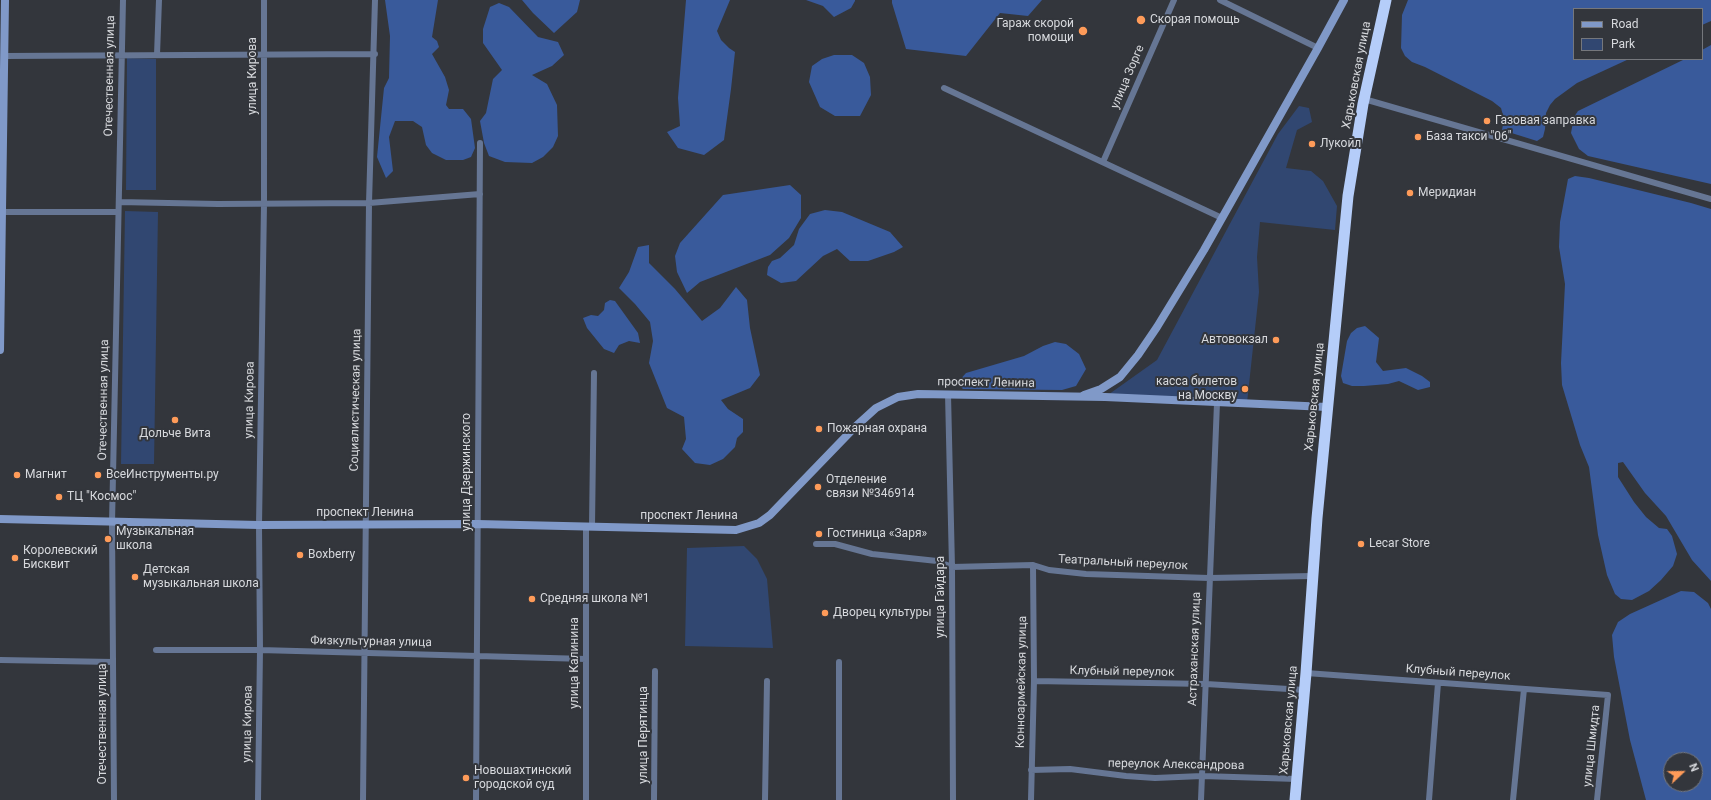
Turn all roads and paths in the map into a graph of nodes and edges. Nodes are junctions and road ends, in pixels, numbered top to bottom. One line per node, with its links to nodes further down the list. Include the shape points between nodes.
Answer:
1 (5, 0): 15 (main road)
2 (123, 0): 12 (street, Отечественная улица)
3 (159, 0): 13 (street)
4 (264, 0): 14 (street, улица Кирова)
5 (375, 0): 11 (street, Социалистическая улица)
6 (1174, 0): 19 (street, улица Зорге)
7 (1220, 0): 10 (street)
8 (1344, 0): 10 (main road)
9 (1386, 0): 17 (highway, Харьковская улица)
10 (1318, 48): 27 (main road)
11 (375, 54): 14 (street); 23 (street, Социалистическая улица)
12 (122, 55): 13 (street); 15 (street); 22 (street, Отечественная улица)
13 (157, 55): 14 (street)
14 (264, 55): 24 (street, улица Кирова)
15 (4, 56): 25 (main road)
16 (944, 88): 19 (street)
17 (1364, 99): 21 (street); 33 (highway, Харьковская улица, via 1348,196)
18 (480, 143): 20 (street, улица Дзержинского)
19 (1103, 162): 27 (street)
20 (480, 194): 23 (street); 36 (street, улица Дзержинского)
21 (1711, 199)
22 (119, 202): 24 (street); 26 (street, Отечественная улица)
23 (369, 203): 24 (street); 38 (street, Социалистическая улица)
24 (264, 204): 37 (street, улица Кирова)
25 (2, 212): 26 (street); 28 (main road)
26 (118, 212): 35 (street, Отечественная улица)
27 (1222, 218): 31 (main road, via 1182,288 1120,377 1101,389)
28 (0, 350)
29 (594, 373): 39 (street, улица Калинина)
30 (948, 394): 31 (main road, проспект Ленина); 39 (main road, проспект Ленина, via 898,397 876,408 790,496 759,523 736,530); 42 (street, улица Гайдара)
31 (1077, 397): 32 (main road, проспект Ленина)
32 (1217, 403): 33 (main road, проспект Ленина); 44 (street, Астраханская улица)
33 (1327, 407): 43 (highway, Харьковская улица)
34 (0, 519): 35 (main road, проспект Ленина)
35 (112, 523): 37 (main road, проспект Ленина); 51 (street, Отечественная улица)
36 (477, 524): 38 (main road, проспект Ленина); 39 (main road, проспект Ленина); 48 (street, улица Дзержинского)
37 (259, 525): 38 (main road, проспект Ленина); 46 (street, улица Кирова)
38 (366, 525): 47 (street, Социалистическая улица)
39 (589, 526): 49 (street, улица Калинина)
40 (816, 544): 42 (street, Театральный переулок, via 835,544 872,554 937,561)
41 (1033, 565): 42 (street, Театральный переулок); 44 (street, Театральный переулок, via 1050,570 1086,574); 56 (street, Конноармейская улица)
42 (952, 567): 73 (street, улица Гайдара)
43 (1312, 576): 44 (street, Театральный переулок); 54 (highway, Харьковская улица)
44 (1209, 578): 58 (street, Астраханская улица)
45 (156, 650): 46 (street, Физкультурная улица)
46 (260, 650): 47 (street, Физкультурная улица); 66 (street, улица Кирова)
47 (364, 653): 48 (street, Физкультурная улица); 67 (street, Социалистическая улица)
48 (477, 656): 49 (street, Физкультурная улица); 68 (street, улица Дзержинского)
49 (586, 658): 69 (street, улица Калинина)
50 (0, 660): 51 (street)
51 (113, 662): 65 (street, Отечественная улица)
52 (839, 662): 72 (street)
53 (655, 671): 70 (street, улица Перятинца)
54 (1306, 673): 57 (street, Клубный переулок); 60 (highway, Харьковская улица)
55 (767, 681): 71 (street)
56 (1034, 681): 58 (street, Клубный переулок); 62 (street, Конноармейская улица)
57 (1438, 683): 59 (street, Клубный переулок); 77 (street)
58 (1206, 684): 60 (street, Клубный переулок); 63 (street, Астраханская улица)
59 (1524, 689): 61 (street, Клубный переулок); 78 (street)
60 (1305, 690): 64 (highway, Харьковская улица)
61 (1608, 695): 79 (street, улица Шмидта)
62 (1031, 770): 63 (street, переулок Александрова, via 1070,769 1155,778); 74 (street, Конноармейская улица)
63 (1202, 776): 64 (street, переулок Александрова); 75 (street, Астраханская улица)
64 (1297, 779): 76 (highway, Харьковская улица)
65 (114, 800)
66 (258, 800)
67 (363, 800)
68 (476, 800)
69 (586, 800)
70 (654, 800)
71 (765, 800)
72 (839, 800)
73 (952, 800)
74 (1031, 800)
75 (1201, 800)
76 (1295, 800)
77 (1428, 800)
78 (1513, 800)
79 (1597, 800)

